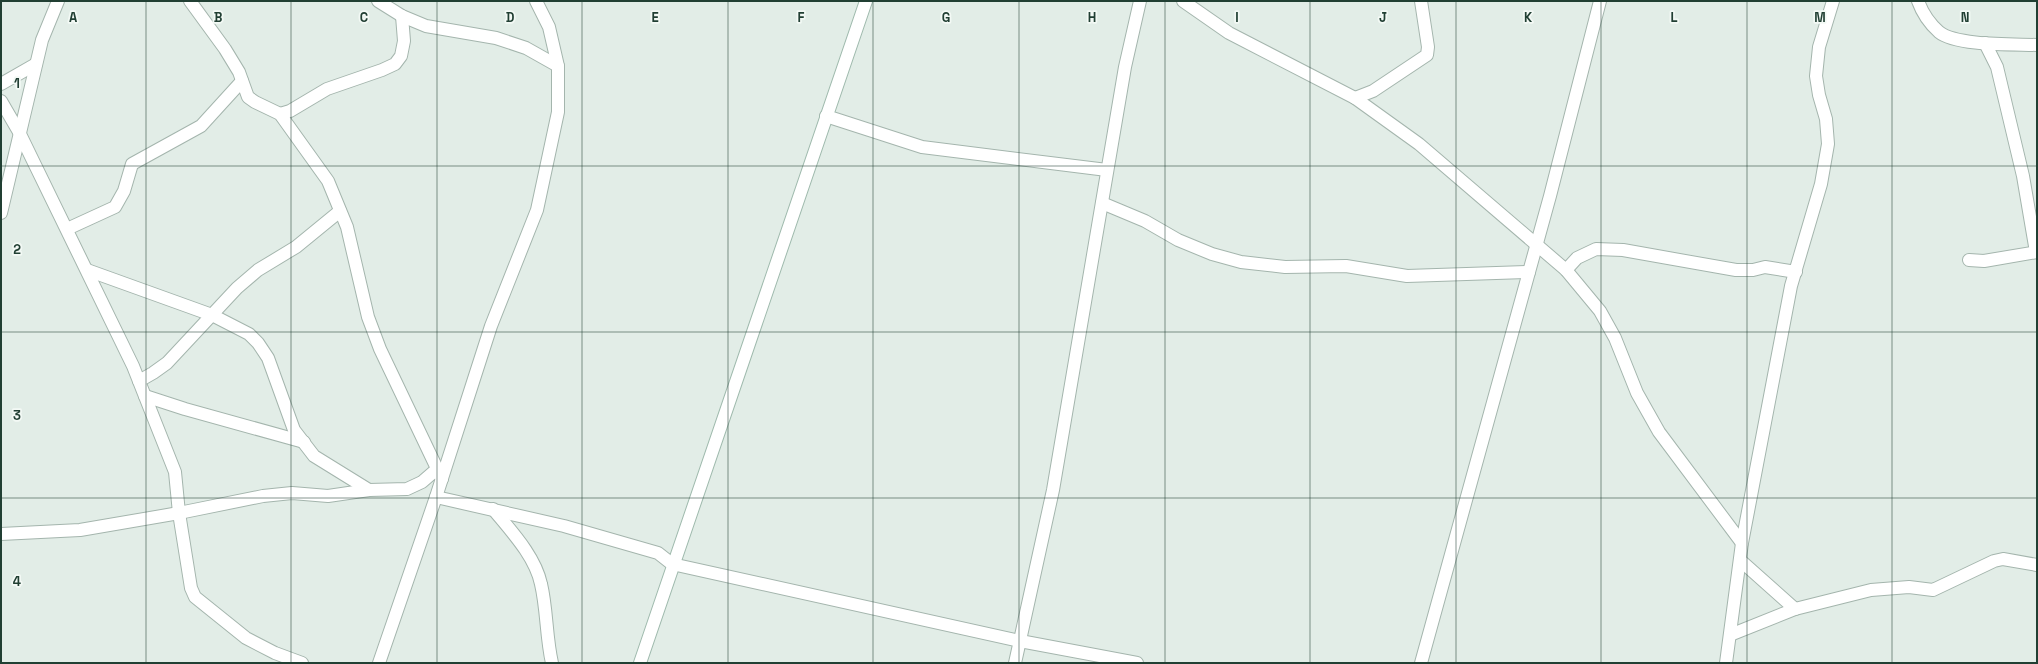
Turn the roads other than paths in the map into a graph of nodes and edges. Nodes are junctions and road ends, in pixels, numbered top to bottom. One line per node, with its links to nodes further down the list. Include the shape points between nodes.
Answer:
1 (58, 1): 15 (street, via 42,40)
2 (190, 1): 17 (street, via 225,49)
3 (378, 1): 12 (street)
4 (536, 1): 16 (street, via 549,27)
5 (866, 1): 22 (street)
6 (1140, 1): 24 (street, via 1125,67)
7 (1182, 1): 19 (street, via 1229,33)
8 (1420, 1): 19 (street, via 1428,47 1427,55 1374,91)
9 (1600, 1): 29 (street)
10 (1833, 1): 35 (street, via 1820,47 1816,76 1826,119 1828,144 1821,184)
11 (1918, 1): 13 (street, via 1930,23 1940,33 1968,42)
12 (402, 16): 16 (street, via 426,26 496,38 526,48); 21 (street, via 404,41 401,56 395,64 327,89 290,111)
13 (1985, 44): 14 (street); 30 (street, via 1997,68 2023,176)
14 (2037, 45)
15 (36, 64): 18 (street); 23 (street)
16 (558, 66): 40 (street, via 558,112 537,210 491,326)
17 (242, 81): 21 (street, via 248,97); 28 (street, via 201,126 132,164 124,191 115,206)
18 (1, 84)
19 (1355, 98): 29 (street, via 1419,144)
20 (1, 101): 23 (street)
21 (280, 114): 26 (street, via 328,180)
22 (826, 116): 24 (street, via 922,147); 48 (street)
23 (19, 132): 27 (street); 28 (street)
24 (1107, 170): 25 (street)
25 (1102, 203): 34 (street, via 1145,221 1178,240 1212,254 1241,262 1285,267 1346,266 1407,276); 52 (street, via 1054,482)
26 (340, 211): 36 (street, via 296,247 258,270); 40 (street, via 368,317)
27 (1, 213)
28 (67, 229): 32 (street)
29 (1536, 246): 33 (street); 34 (street)
30 (2037, 252): 31 (street, via 1984,261)
31 (1969, 260)
32 (88, 270): 36 (street); 37 (street)
33 (1566, 270): 35 (street, via 1577,258 1596,249 1623,250 1736,270 1765,267); 46 (street, via 1600,311 1615,338 1637,393 1659,432)
34 (1529, 272): 59 (street)
35 (1796, 272): 46 (street)
36 (212, 315): 37 (street, via 166,363 153,374); 39 (street, via 249,334 258,343 268,358 294,430)
37 (139, 380): 38 (street)
38 (145, 396): 39 (street); 44 (street, via 175,472)
39 (304, 442): 41 (street, via 314,456)
40 (439, 474): 41 (street, via 407,489); 42 (street)
41 (369, 490): 44 (street, via 328,496 292,493 263,496)
42 (436, 497): 43 (street); 54 (street)
43 (493, 509): 48 (street, via 658,553); 55 (street, via 517,539 535,568 541,584)
44 (179, 513): 45 (street, via 80,530); 53 (street, via 191,588 196,596 246,638)
45 (1, 534)
46 (1742, 543): 47 (street)
47 (1740, 560): 50 (street); 51 (street)
48 (672, 564): 52 (street); 56 (street)
49 (2037, 565): 50 (street, via 2003,559 1933,590 1909,587 1871,590)
50 (1796, 609): 51 (street)
51 (1730, 635): 60 (street)
52 (1020, 641): 57 (street); 58 (street)
53 (302, 663)
54 (379, 663)
55 (552, 663)
56 (640, 663)
57 (1015, 663)
58 (1137, 663)
59 (1421, 663)
60 (1726, 663)

